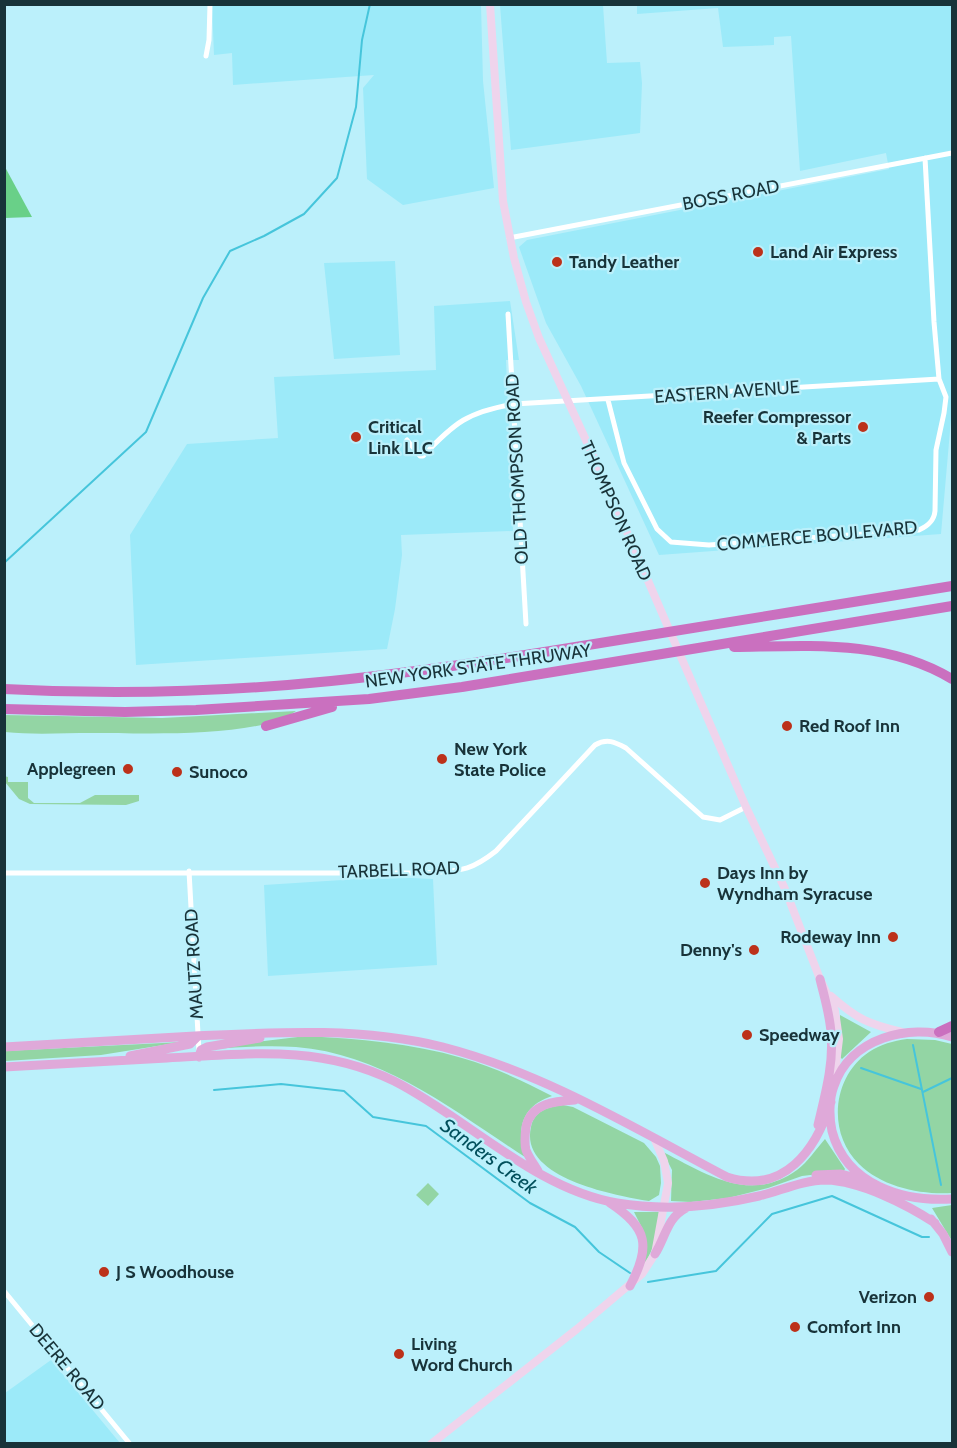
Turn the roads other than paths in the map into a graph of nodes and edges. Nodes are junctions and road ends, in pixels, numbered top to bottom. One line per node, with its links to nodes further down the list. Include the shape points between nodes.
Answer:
1 (210, 4): 3 (street)
2 (490, 4): 6 (street, THOMPSON ROAD, via 501,180)
3 (206, 56)
4 (952, 153): 5 (street, BOSS ROAD)
5 (925, 158): 6 (street, BOSS ROAD); 8 (street, COMMERCE BOULEVARD)
6 (509, 238): 10 (street, THOMPSON ROAD, via 526,302)
7 (508, 314): 11 (street, OLD THOMPSON ROAD)
8 (939, 379): 9 (street, EASTERN AVENUE); 9 (street, COMMERCE BOULEVARD, via 946,397 936,450 936,511 928,525 919,530 709,545 676,543 657,530 624,463)
9 (608, 400): 10 (street, EASTERN AVENUE)
10 (567, 402): 11 (street, EASTERN AVENUE); 22 (street, THOMPSON ROAD)
11 (514, 404): 12 (street, EASTERN AVENUE, via 473,414 447,431 423,456); 15 (street, OLD THOMPSON ROAD)
12 (407, 440)
13 (952, 586): 18 (highway, NEW YORK STATE THRUWAY, via 342,680 131,692)
14 (952, 606): 16 (highway, NEW YORK STATE THRUWAY)
15 (526, 624)
16 (698, 648): 17 (highway, via 851,646 908,658); 19 (highway, NEW YORK STATE THRUWAY)
17 (952, 679)
18 (4, 689)
19 (369, 699): 20 (highway, NEW YORK STATE THRUWAY, via 125,712); 21 (highway)
20 (4, 709)
21 (266, 726)
22 (746, 807): 23 (street, TARBELL ROAD, via 720,820 703,817 626,748 604,741 595,745 496,851 465,870); 25 (street, THOMPSON ROAD, via 785,889)
23 (189, 871): 24 (street, TARBELL ROAD); 31 (street, MAUTZ ROAD)
24 (4, 873)
25 (820, 978): 26 (street, THOMPSON ROAD); 41 (main road, via 832,1048)
26 (828, 994): 29 (street, THOMPSON ROAD, via 865,1022); 37 (street, THOMPSON ROAD, via 839,1039)
27 (952, 1026): 30 (highway)
28 (298, 1032): 31 (main road); 34 (main road, via 207,1047); 38 (main road, via 377,1036 442,1047 525,1074)
29 (902, 1032): 30 (main road); 37 (main road, via 871,1043 845,1067)
30 (939, 1032): 32 (main road)
31 (198, 1036): 33 (main road); 34 (street, MAUTZ ROAD); 35 (main road, via 190,1044)
32 (952, 1037)
33 (4, 1047)
34 (199, 1057): 35 (main road); 42 (main road, via 304,1055 359,1066 394,1082)
35 (99, 1062): 36 (main road)
36 (4, 1067)
37 (834, 1085): 39 (main road)
38 (578, 1099): 40 (main road); 42 (main road, via 543,1105 528,1122 526,1149)
39 (831, 1102): 41 (main road); 43 (main road, via 830,1123 835,1139 850,1165)
40 (654, 1138): 41 (main road, via 727,1177 745,1180 783,1173); 48 (street, via 667,1174)
41 (814, 1142)
42 (538, 1172): 46 (main road)
43 (869, 1182): 44 (main road); 47 (main road, via 824,1174 801,1178)
44 (895, 1194): 45 (main road); 50 (main road, via 922,1209)
45 (952, 1199)
46 (605, 1200): 48 (main road); 53 (main road, via 639,1229 644,1254)
47 (745, 1200): 49 (main road); 50 (main road, via 812,1182 840,1181 913,1209)
48 (663, 1206): 49 (main road); 52 (street)
49 (687, 1207): 52 (main road, via 671,1219)
50 (935, 1223): 51 (main road)
51 (952, 1252)
52 (655, 1254): 53 (street)
53 (630, 1286): 56 (street)
54 (4, 1291): 55 (street, DEERE ROAD)
55 (130, 1443)
56 (431, 1443)

